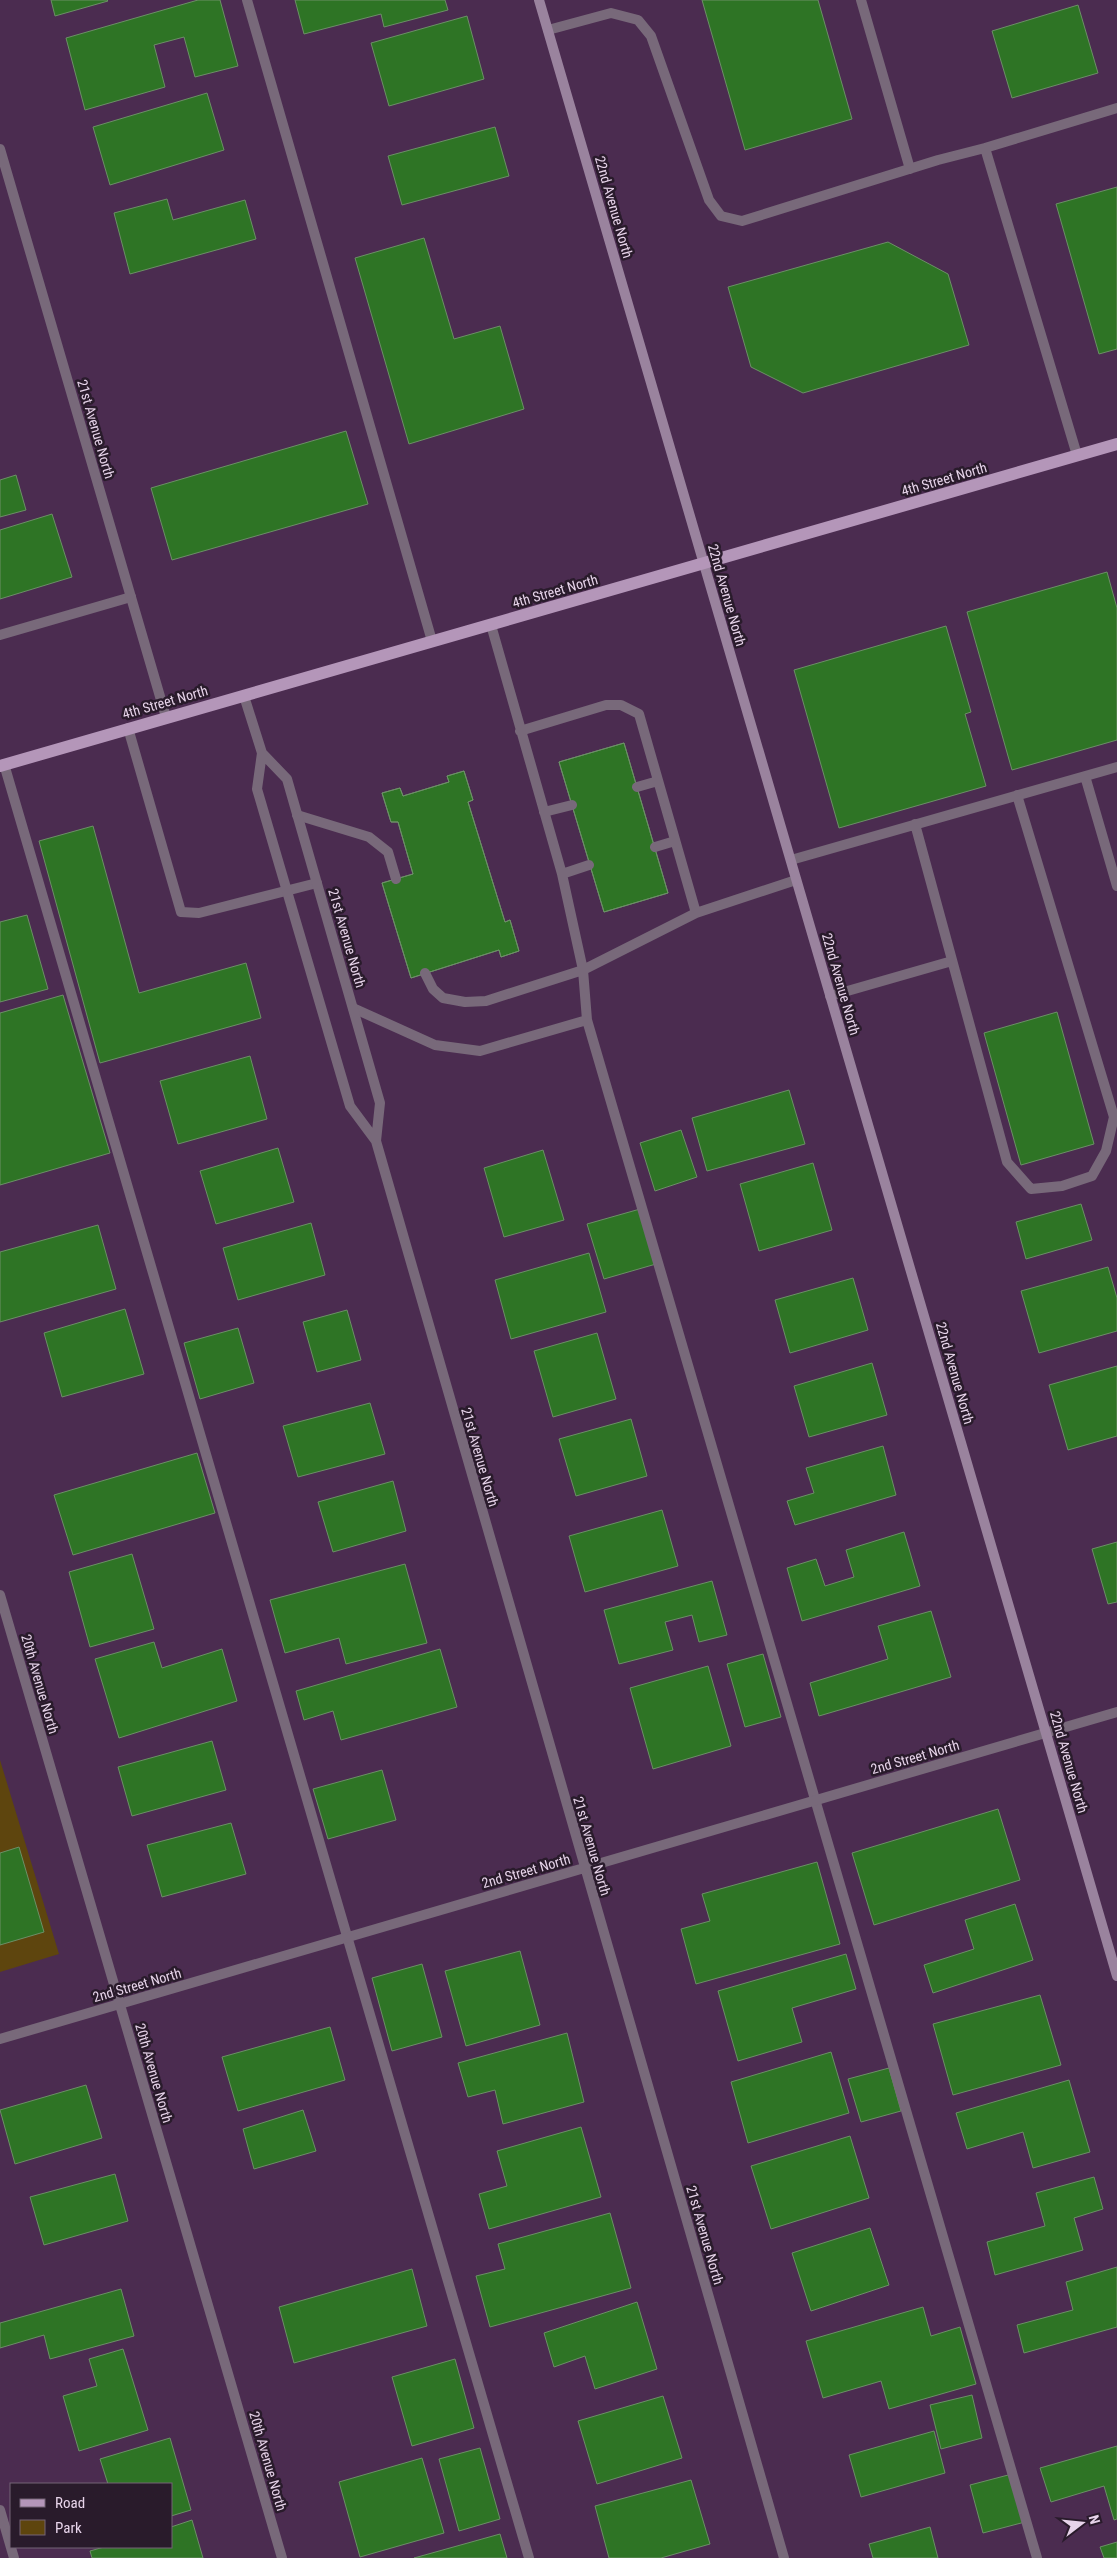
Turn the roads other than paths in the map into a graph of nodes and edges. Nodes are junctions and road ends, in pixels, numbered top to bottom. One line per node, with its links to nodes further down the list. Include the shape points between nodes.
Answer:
1 (247, 0): 15 (street)
2 (539, 0): 4 (street, 22nd Avenue North)
3 (861, 0): 8 (street)
4 (548, 30): 8 (street, via 611,14 638,20 651,36 709,200 721,216 742,220); 11 (street, 22nd Avenue North)
5 (1117, 108): 6 (street)
6 (985, 148): 8 (street); 10 (street)
7 (0, 149): 12 (street, 21st Avenue North)
8 (910, 169)
9 (1117, 444): 10 (main road, 4th Street North)
10 (1077, 456): 11 (main road, 4th Street North)
11 (704, 563): 13 (main road, 4th Street North); 33 (street, 22nd Avenue North)
12 (131, 597): 14 (street); 17 (street, 21st Avenue North)
13 (491, 625): 15 (main road, 4th Street North); 19 (street)
14 (0, 635)
15 (432, 641): 16 (main road, 4th Street North)
16 (244, 696): 17 (main road, 4th Street North); 20 (street, 21st Avenue North)
17 (166, 717): 18 (main road, 4th Street North)
18 (128, 728): 21 (main road, 4th Street North); 40 (street, via 181,912 199,912)
19 (520, 731): 24 (street, via 606,705 622,705 639,714); 28 (street)
20 (262, 753): 29 (street, 21st Avenue North, via 287,779); 40 (street, 21st Avenue North, via 257,789)
21 (2, 765): 54 (street)
22 (1117, 767): 23 (street)
23 (1085, 776): 26 (street); 39 (street)
24 (658, 781): 25 (street); 31 (street)
25 (637, 787)
26 (1017, 795): 30 (street); 42 (street, via 1114,1117 1106,1151 1092,1176 1062,1186 1030,1189 1007,1162)
27 (572, 805): 28 (street)
28 (544, 812): 35 (street)
29 (297, 815): 36 (street, via 369,837 388,852); 38 (street, 21st Avenue North)
30 (915, 824): 33 (street); 42 (street)
31 (675, 841): 32 (street); 41 (street)
32 (655, 847)
33 (791, 860): 37 (street, 22nd Avenue North)
34 (589, 866): 35 (street)
35 (562, 874): 43 (street)
36 (396, 879)
37 (796, 880): 41 (street); 45 (street, 22nd Avenue North)
38 (317, 883): 40 (street); 46 (street, 21st Avenue North)
39 (1117, 886)
40 (288, 892): 48 (street, 21st Avenue North, via 350,1106)
41 (696, 913): 43 (street)
42 (952, 961): 45 (street)
43 (583, 970): 44 (street, via 486,1001 465,1002 443,998 433,989); 47 (street)
44 (425, 973)
45 (830, 996): 51 (street, 22nd Avenue North)
46 (353, 1008): 47 (street, via 435,1045 480,1051); 48 (street, 21st Avenue North, via 380,1103)
47 (587, 1020): 52 (street)
48 (376, 1141): 53 (street, 21st Avenue North)
49 (0, 1595): 56 (street, 20th Avenue North)
50 (1117, 1712): 51 (street, 2nd Street North)
51 (1046, 1733): 52 (street, 2nd Street North); 55 (street, 22nd Avenue North)
52 (816, 1801): 53 (street, 2nd Street North); 63 (street)
53 (584, 1869): 54 (street, 2nd Street North); 62 (street, 21st Avenue North)
54 (348, 1938): 56 (street, 2nd Street North); 61 (street)
55 (1117, 1976)
56 (120, 2004): 57 (street, 2nd Street North); 60 (street, 20th Avenue North)
57 (0, 2040)
58 (0, 2510): 59 (street)
59 (10, 2544)
60 (282, 2558)
61 (529, 2558)
62 (784, 2558)
63 (1037, 2558)

